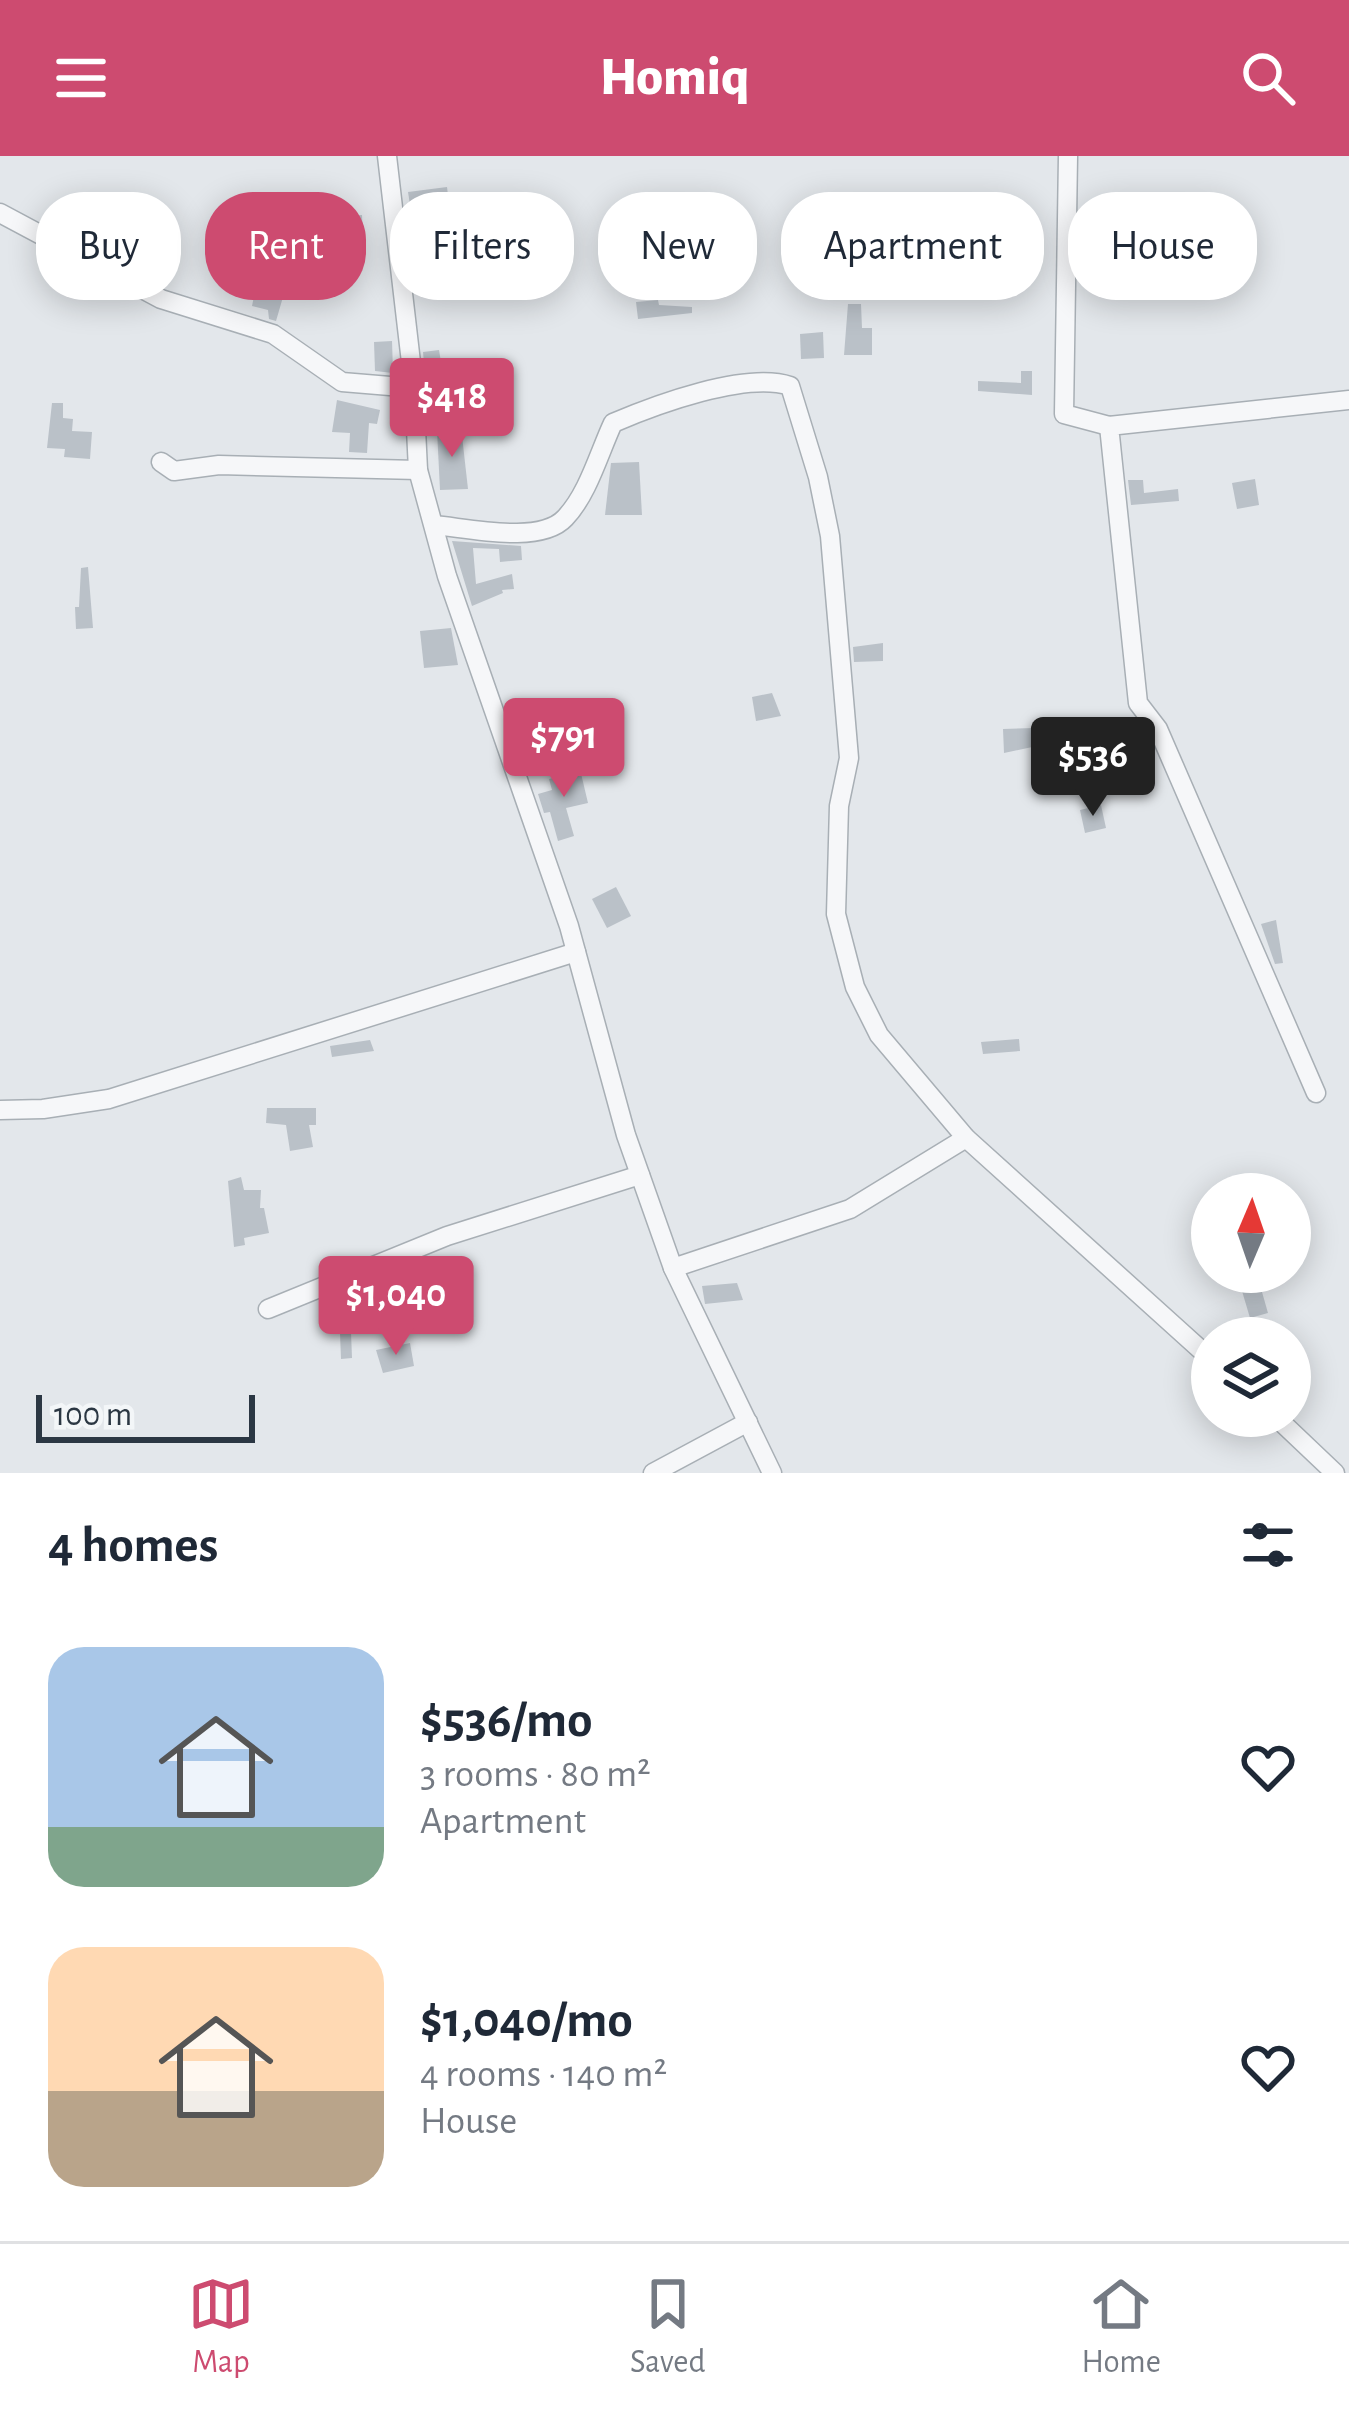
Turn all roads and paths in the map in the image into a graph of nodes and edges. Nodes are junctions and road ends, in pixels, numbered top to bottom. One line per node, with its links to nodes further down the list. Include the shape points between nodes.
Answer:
1 (387, 156): 4 (street)
2 (1068, 156): 6 (street, via 1064,414)
3 (0, 213): 4 (street, via 161,299 273,334 342,382)
4 (414, 388): 8 (street)
5 (1349, 400): 6 (street)
6 (1109, 427): 11 (street, via 1138,704 1158,729)
7 (161, 463): 8 (street, via 174,471)
8 (418, 470): 9 (street)
9 (434, 525): 10 (street); 13 (street, via 529,534 563,521 613,423 728,387 790,386 830,536 849,758 836,914 879,1035)
10 (576, 952): 12 (street, via 110,1099); 14 (street)
11 (1316, 1093)
12 (0, 1110)
13 (966, 1138): 15 (street, via 850,1209); 17 (street)
14 (640, 1175): 15 (street); 16 (street, via 447,1236)
15 (673, 1268): 18 (street)
16 (268, 1309)
17 (1191, 1341)
18 (748, 1422): 20 (street); 21 (street)
19 (1297, 1437): 22 (street)
20 (653, 1473)
21 (772, 1473)
22 (1335, 1473)

